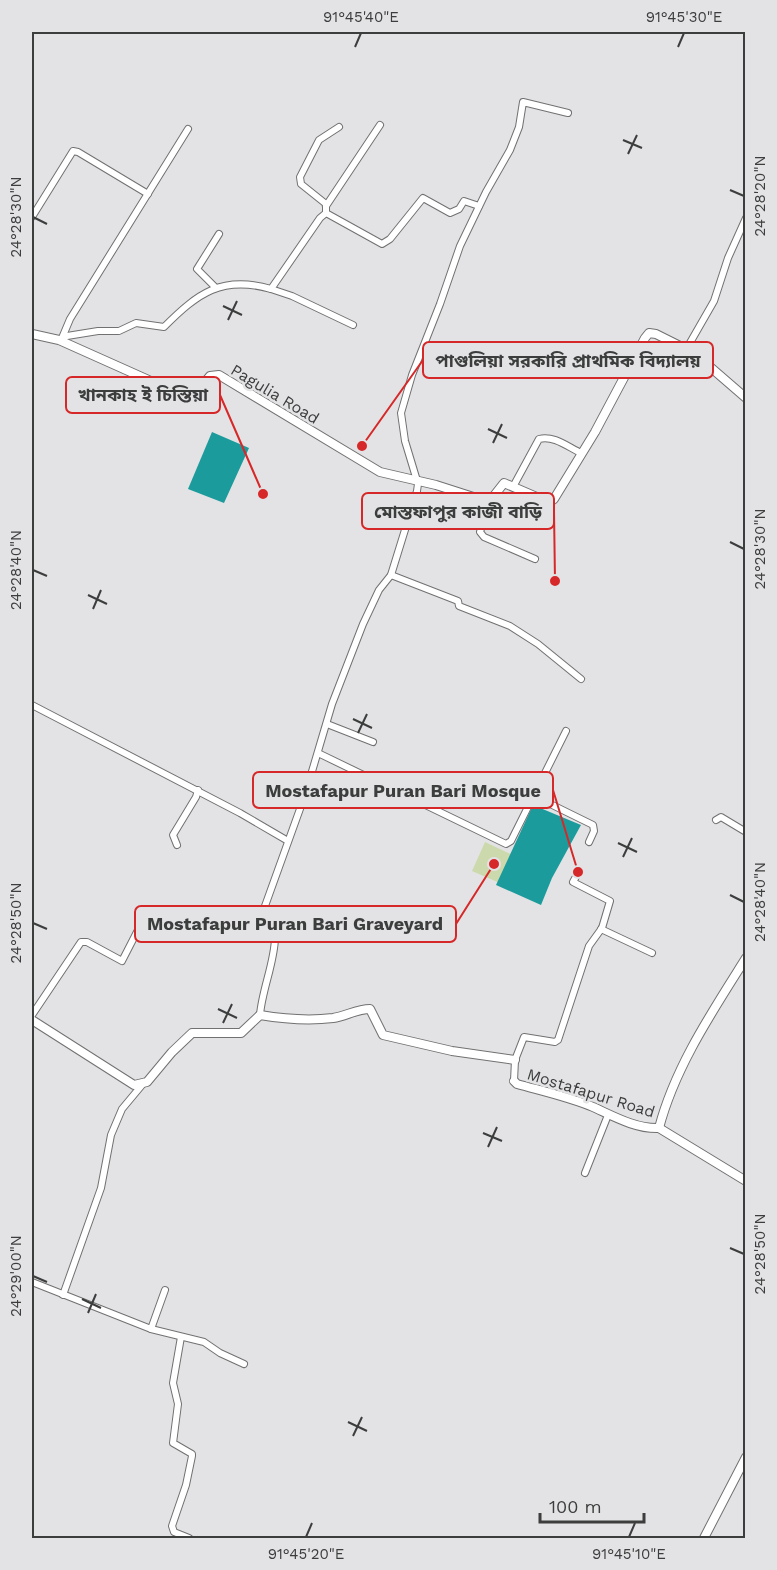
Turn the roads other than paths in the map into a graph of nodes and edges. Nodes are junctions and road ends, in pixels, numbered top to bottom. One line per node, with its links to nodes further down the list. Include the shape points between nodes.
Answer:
1 (568, 112): 6 (street, via 523,102 513,142)
2 (380, 125): 7 (street)
3 (339, 127): 7 (street, via 319,140 300,177 301,184 319,197)
4 (188, 129): 5 (street)
5 (148, 194): 8 (street, via 73,151); 15 (street)
6 (479, 206): 7 (street, via 464,201 450,213 423,198 382,244); 19 (street, via 460,246 401,413)
7 (326, 210): 12 (street)
8 (32, 217)
9 (746, 218): 16 (street, via 714,301)
10 (219, 234): 11 (street, via 197,268)
11 (216, 288): 12 (street, Pagulia Road, via 242,283); 15 (street, Pagulia Road, via 195,299 164,327 136,323 119,331)
12 (271, 289): 13 (street, Pagulia Road)
13 (353, 325)
14 (32, 334): 15 (street, Pagulia Road)
15 (61, 339): 19 (street, Pagulia Road, via 191,399 210,376 219,375 380,472)
16 (687, 348): 17 (street); 18 (street, via 649,333)
17 (746, 398)
18 (581, 453): 20 (street, via 550,502); 20 (street, via 554,439 539,439)
19 (417, 481): 21 (street); 23 (street)
20 (514, 485): 21 (street, via 504,483)
21 (489, 502): 22 (street, via 480,532 484,537)
22 (535, 559)
23 (391, 575): 24 (street, via 510,626); 26 (street, via 379,590 357,638)
24 (581, 679)
25 (32, 705): 30 (street)
26 (327, 724): 28 (street); 29 (street)
27 (566, 731): 31 (street)
28 (373, 742)
29 (318, 753): 31 (street, via 506,844); 34 (street)
30 (198, 790): 34 (street); 36 (street, via 173,835)
31 (534, 796): 35 (street, via 593,825)
32 (716, 820): 33 (street, via 721,817)
33 (746, 832)
34 (288, 841): 43 (street, via 265,906 263,930 275,937 275,948)
35 (589, 842)
36 (177, 845)
37 (578, 873): 39 (street, via 573,882 610,901)
38 (141, 924): 42 (street, via 122,961 81,942)
39 (602, 929): 40 (street); 45 (street, via 590,946 557,1042 524,1037)
40 (652, 953)
41 (746, 958): 49 (street, via 692,1048 665,1102)
42 (32, 1015)
43 (260, 1015): 45 (street, Mostafapur Road, via 317,1020 370,1009 383,1035); 47 (street, via 241,1033 192,1033)
44 (32, 1020): 47 (street, via 134,1085)
45 (515, 1060): 46 (street, Mostafapur Road)
46 (514, 1081): 48 (street, Mostafapur Road)
47 (142, 1085): 54 (street, via 122,1109 111,1135 101,1188)
48 (608, 1115): 49 (street, Mostafapur Road); 50 (street)
49 (659, 1128): 51 (street, Mostafapur Road)
50 (585, 1173)
51 (746, 1181)
52 (32, 1282): 54 (street)
53 (165, 1290): 55 (street)
54 (63, 1295): 55 (street)
55 (151, 1329): 56 (street)
56 (181, 1337): 57 (street, via 204,1342); 59 (street, via 173,1383 178,1404 173,1443 192,1456 172,1526 174,1532)
57 (244, 1364)
58 (746, 1457): 60 (street)
59 (189, 1539)
60 (704, 1539)

